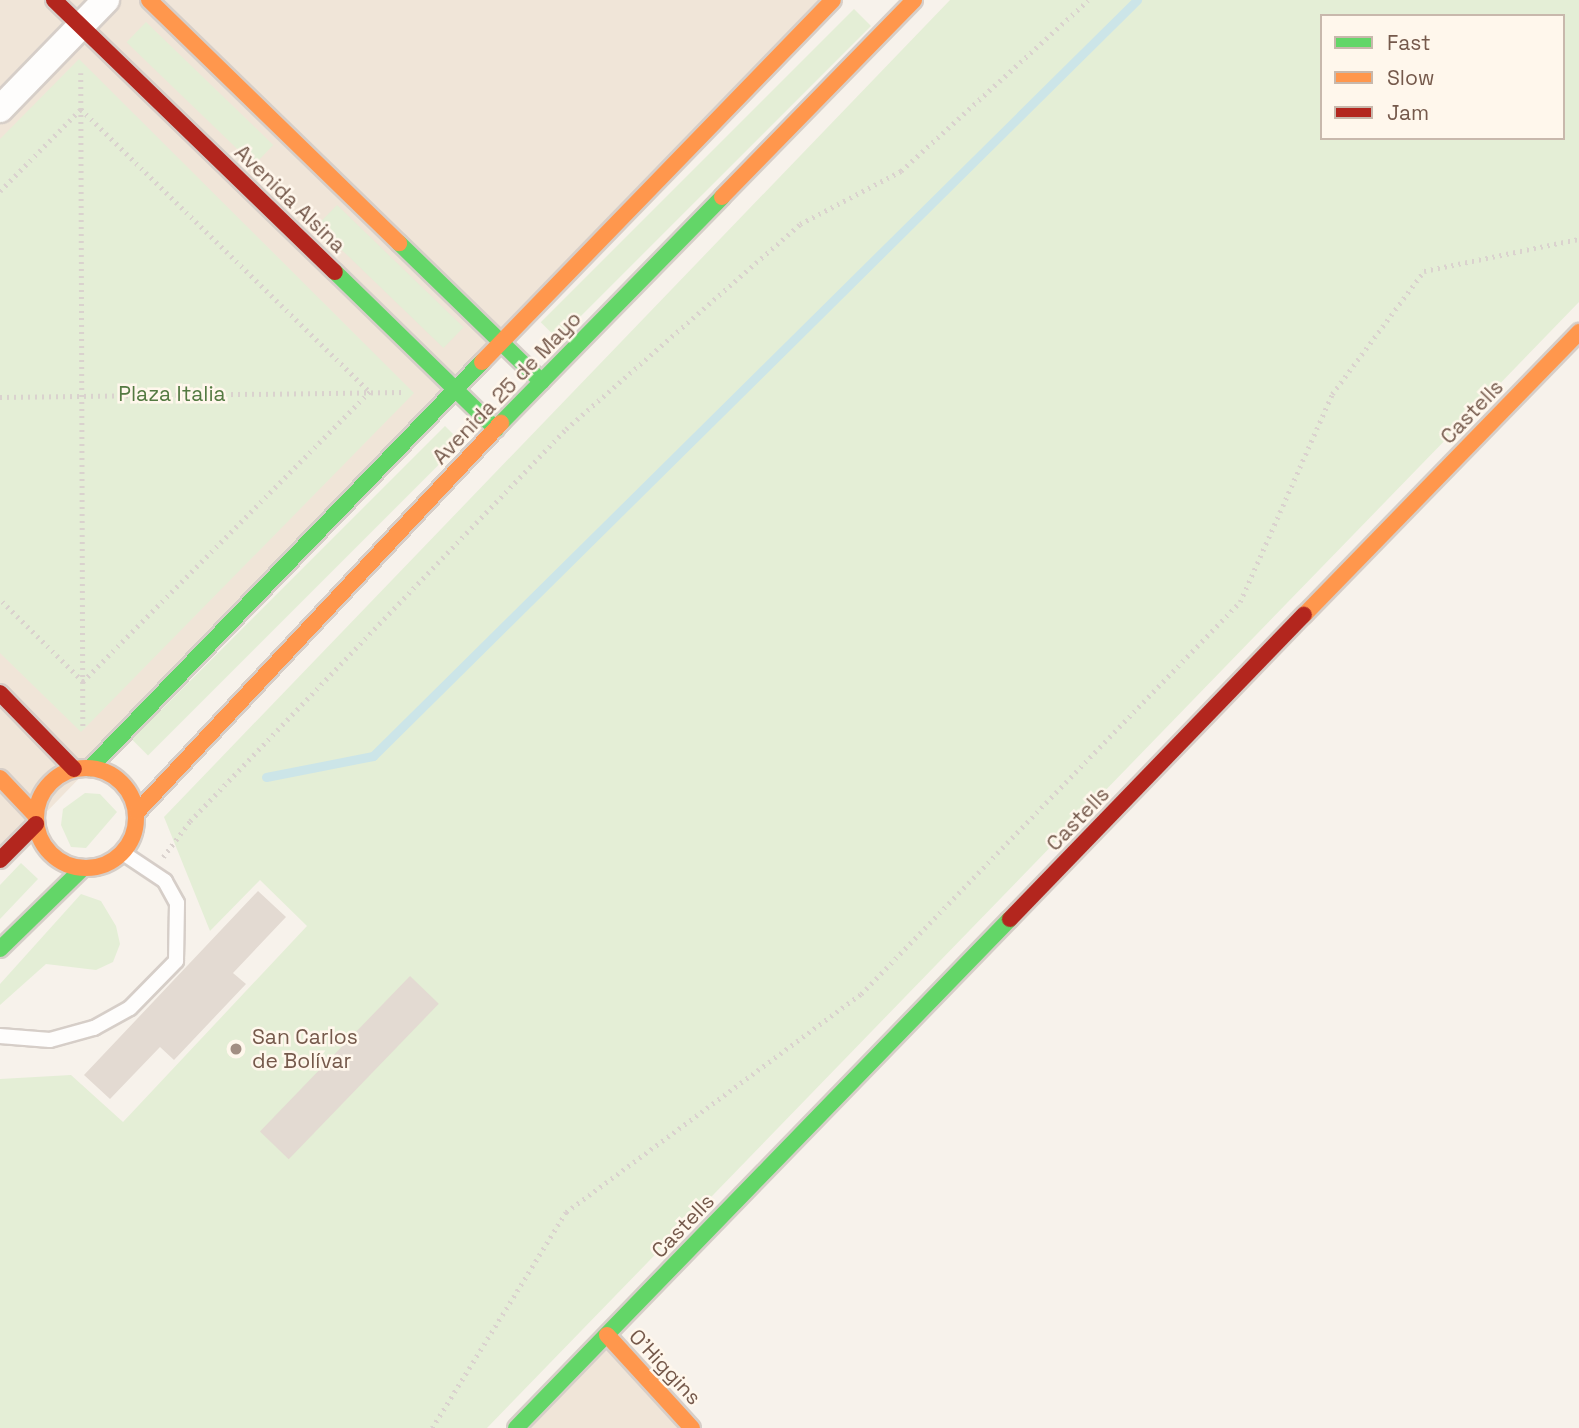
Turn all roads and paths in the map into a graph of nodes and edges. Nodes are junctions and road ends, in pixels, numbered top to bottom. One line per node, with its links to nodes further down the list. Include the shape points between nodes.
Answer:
1 (54, 0): 7 (street, Avenida Alsina)
2 (106, 0): 7 (street)
3 (149, 0): 13 (street)
4 (833, 0): 13 (street, Avenida 25 de Mayo)
5 (1088, 0): 30 (path, via 901,171 800,224 566,429 190,821)
6 (908, 2): 14 (street, Avenida 25 de Mayo)
7 (81, 26): 8 (street); 9 (path); 15 (street, Avenida Alsina)
8 (0, 109)
9 (81, 109): 10 (path); 16 (path); 17 (path)
10 (0, 191)
11 (1579, 239): 34 (path, via 1424,271 1332,394 1240,602 861,994 566,1212)
12 (1579, 332): 33 (street, Castells)
13 (503, 343): 14 (street); 15 (street, Avenida 25 de Mayo)
14 (542, 382): 19 (street, Avenida 25 de Mayo)
15 (457, 391): 16 (path); 19 (street, Avenida Alsina); 23 (street, Avenida 25 de Mayo)
16 (370, 392): 17 (path); 21 (path)
17 (82, 396): 18 (path); 21 (path)
18 (0, 397)
19 (495, 429): 25 (street, Avenida 25 de Mayo)
20 (0, 600): 21 (path)
21 (83, 682): 23 (path)
22 (0, 693): 23 (street)
23 (82, 769): 25 (street, via 111,775 128,790); 26 (street, via 51,782)
24 (0, 778): 26 (street)
25 (137, 812): 27 (street)
26 (36, 820): 28 (street); 29 (street, via 52,854)
27 (123, 853): 29 (street); 30 (lane)
28 (0, 860)
29 (82, 869): 31 (street)
30 (152, 872): 32 (lane, via 177,903 176,961 130,1008 94,1028 50,1040)
31 (0, 949)
32 (0, 1036)
33 (607, 1335): 35 (street, Castells); 36 (street, O'Higgins)
34 (432, 1428)
35 (516, 1428)
36 (692, 1428)

